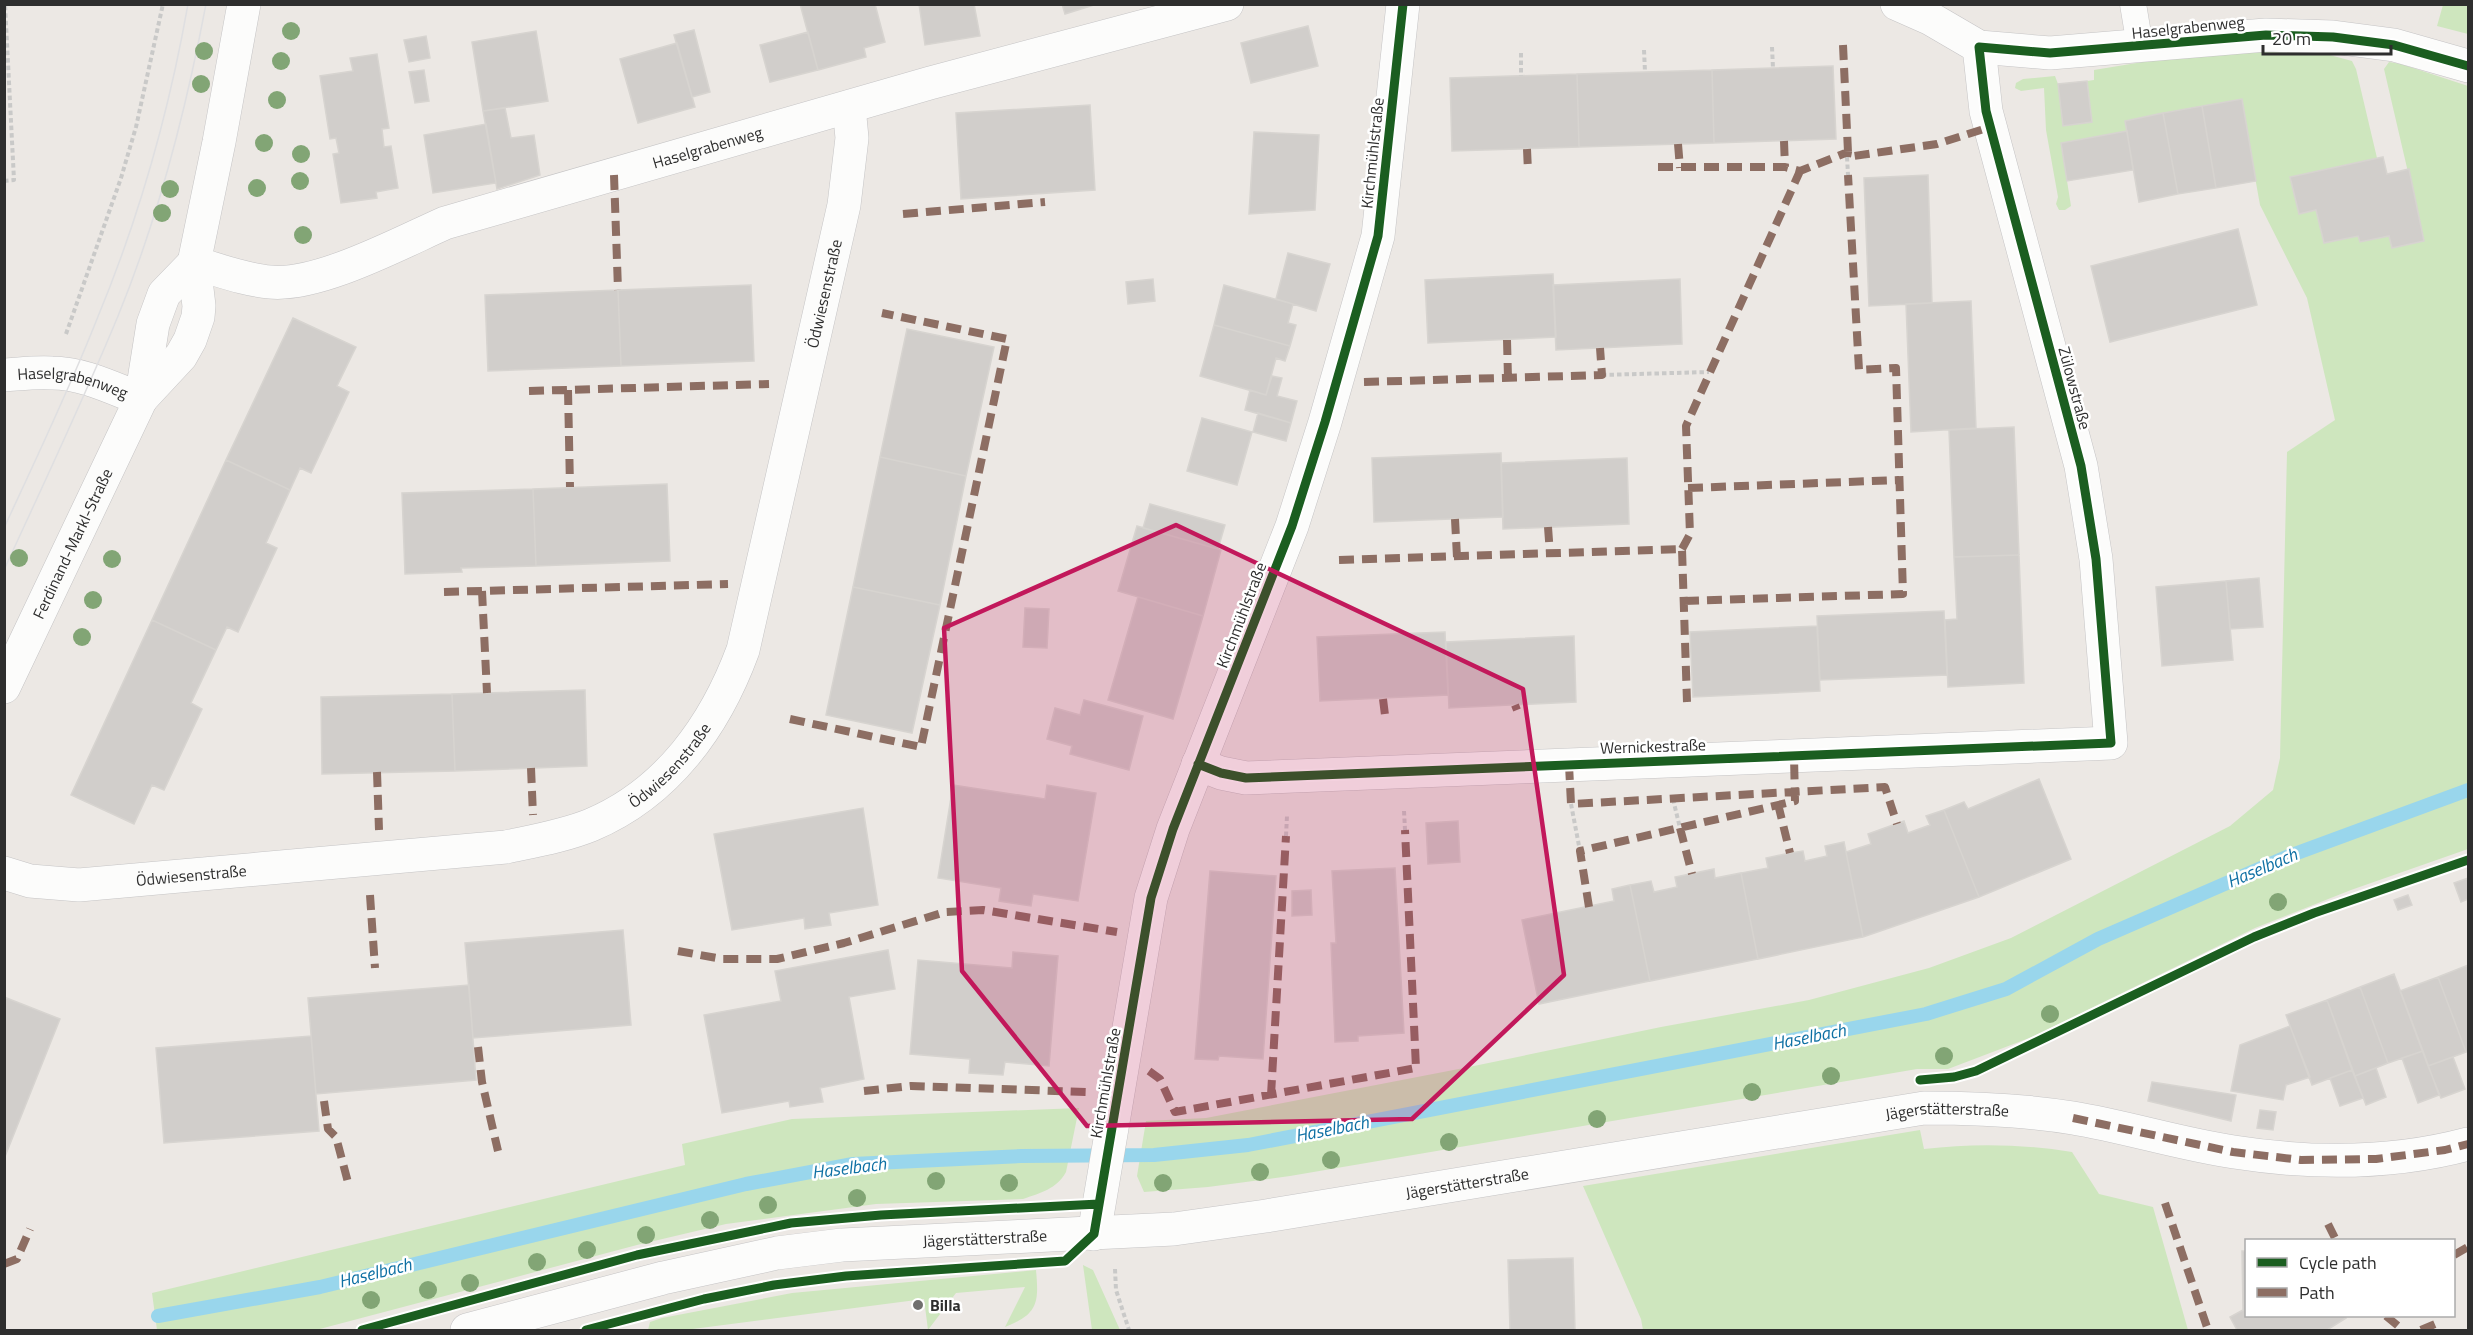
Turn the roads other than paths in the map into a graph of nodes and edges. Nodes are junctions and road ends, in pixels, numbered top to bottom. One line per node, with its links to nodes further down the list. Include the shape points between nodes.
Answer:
1 (244, 4): 10 (street, Ferdinand-Markl-Straße)
2 (1227, 4): 9 (street, Haselgrabenweg)
3 (1403, 4): 15 (street, Kirchmühlstraße, via 1378,236 1292,525)
4 (1897, 4): 7 (street, Haselgrabenweg)
5 (2133, 4): 6 (lane)
6 (2140, 46): 7 (street, Haselgrabenweg, via 2050,53); 8 (street, Haselgrabenweg, via 2266,34 2333,37 2394,45)
7 (1979, 47): 14 (street, Zülowstraße, via 1986,111 2081,465 2096,559)
8 (2469, 66)
9 (849, 107): 10 (street, Haselgrabenweg, via 445,223 399,246 310,278 271,282); 16 (street, Ödwiesenstraße, via 852,138 844,205 743,650 724,696 694,746 661,779 629,805 590,825 506,847 78,885 30,881)
10 (194, 263): 12 (street, Ferdinand-Markl-Straße, via 199,306 190,340)
11 (4, 375): 12 (street, Haselgrabenweg, via 73,375)
12 (141, 399): 13 (street, Ferdinand-Markl-Straße)
13 (4, 687)
14 (2111, 743): 15 (street, Wernickestraße, via 1246,778)
15 (1198, 764): 18 (street, Kirchmühlstraße, via 1151,898)
16 (4, 873)
17 (2469, 1144): 18 (street, Jägerstätterstraße, via 2376,1159 2301,1160 2233,1152 2073,1118 1994,1108 1924,1108 1266,1216 1174,1229)
18 (1094, 1234): 19 (street, Jägerstätterstraße, via 852,1244 777,1252)
19 (467, 1330)

